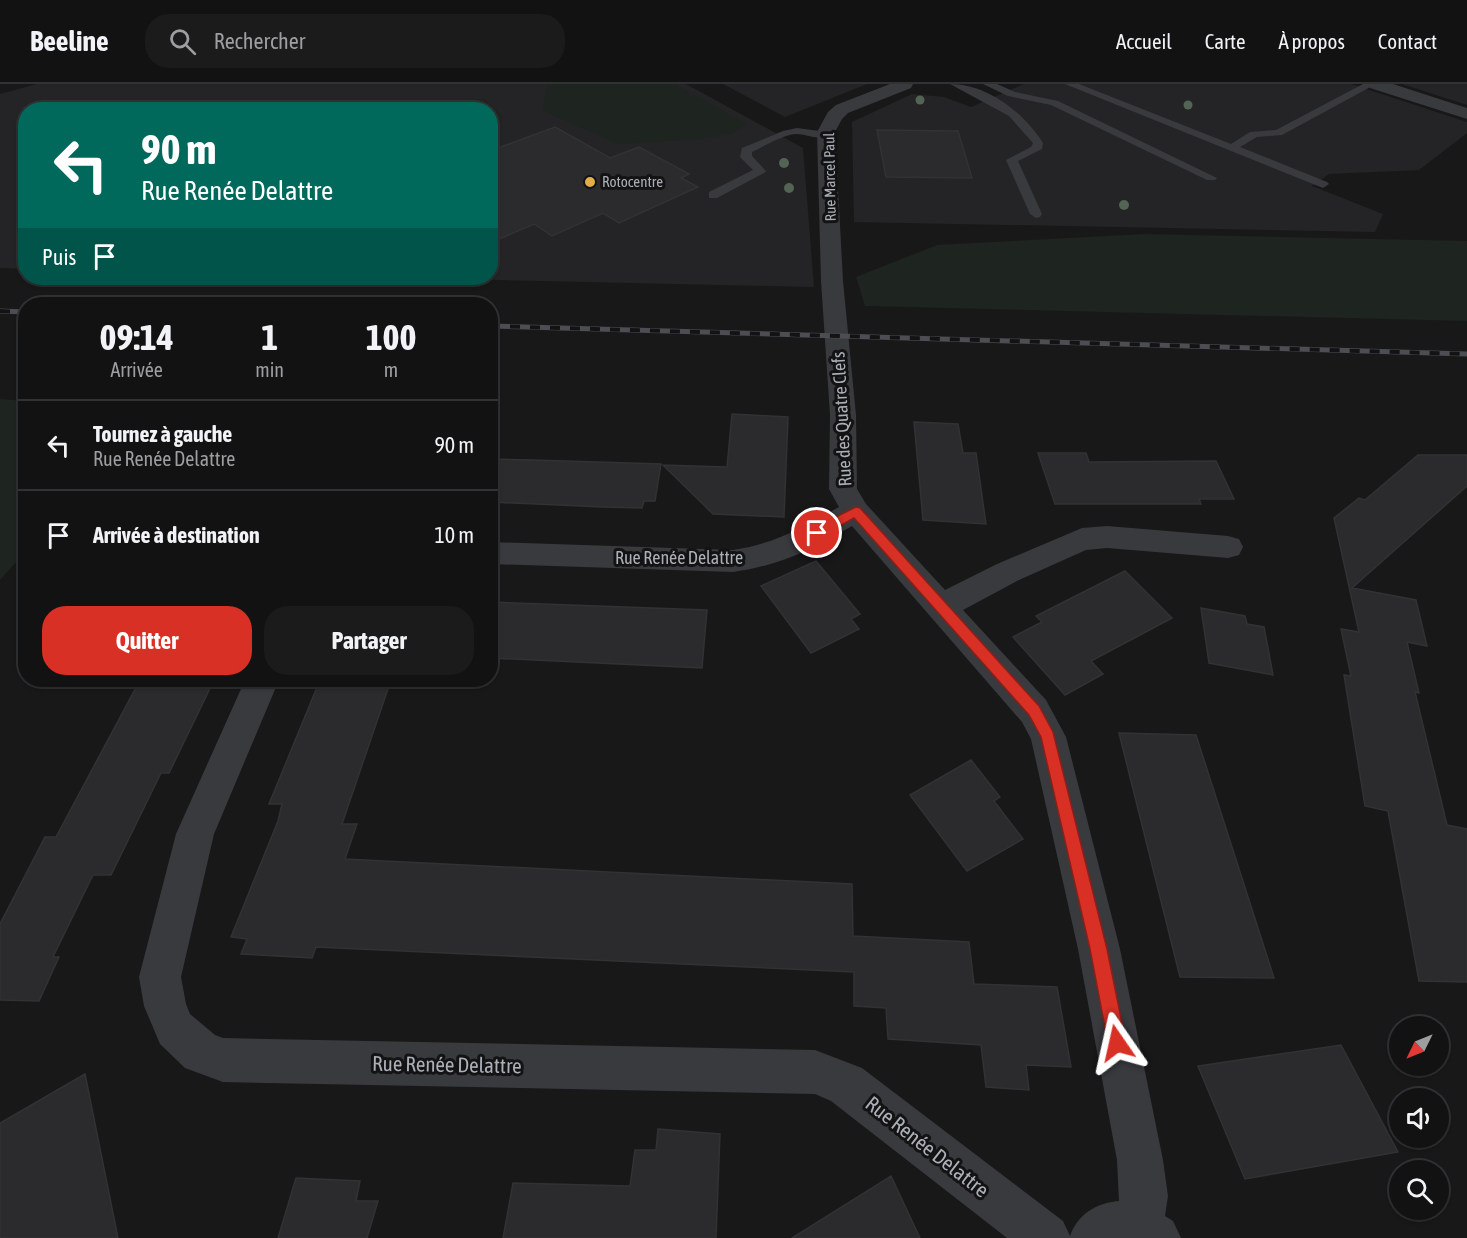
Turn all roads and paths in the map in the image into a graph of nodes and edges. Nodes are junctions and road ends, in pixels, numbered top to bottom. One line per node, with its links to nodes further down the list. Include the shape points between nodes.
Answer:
1 (905, 84): 7 (street, Rue Marcel Paul, via 842,110 834,116)
2 (956, 84): 12 (lane, via 1008,108 1033,134 1038,143 1036,149 1012,160)
3 (988, 84): 9 (lane, via 1054,103)
4 (1070, 84): 8 (lane)
5 (1374, 84): 6 (street); 8 (lane, via 1278,133 1254,135)
6 (1467, 114)
7 (827, 135): 11 (lane, via 787,133 746,150 746,157 760,171); 13 (street, Rue Marcel Paul)
8 (1232, 148): 10 (lane)
9 (1211, 178)
10 (1323, 184)
11 (713, 195)
12 (1036, 214)
13 (832, 281): 14 (street, Rue des Quatre Clefs, via 843,415 843,489)
14 (856, 512): 16 (street, Rue Renée Delattre, via 790,547 733,561); 17 (street, Rue des Quatre Clefs)
15 (1228, 547): 17 (street, via 1107,537 1082,539)
16 (498, 553)
17 (942, 606): 19 (street, Rue des Quatre Clefs, via 1034,711 1048,737 1099,949 1140,1160)
18 (259, 687): 20 (street, Rue Renée Delattre, via 195,834 160,977 165,1006 175,1029 201,1052 223,1060 815,1072 846,1084)
19 (1147, 1233): 21 (street, via 1122,1224 1107,1227)
20 (1046, 1238)
21 (1093, 1238)

